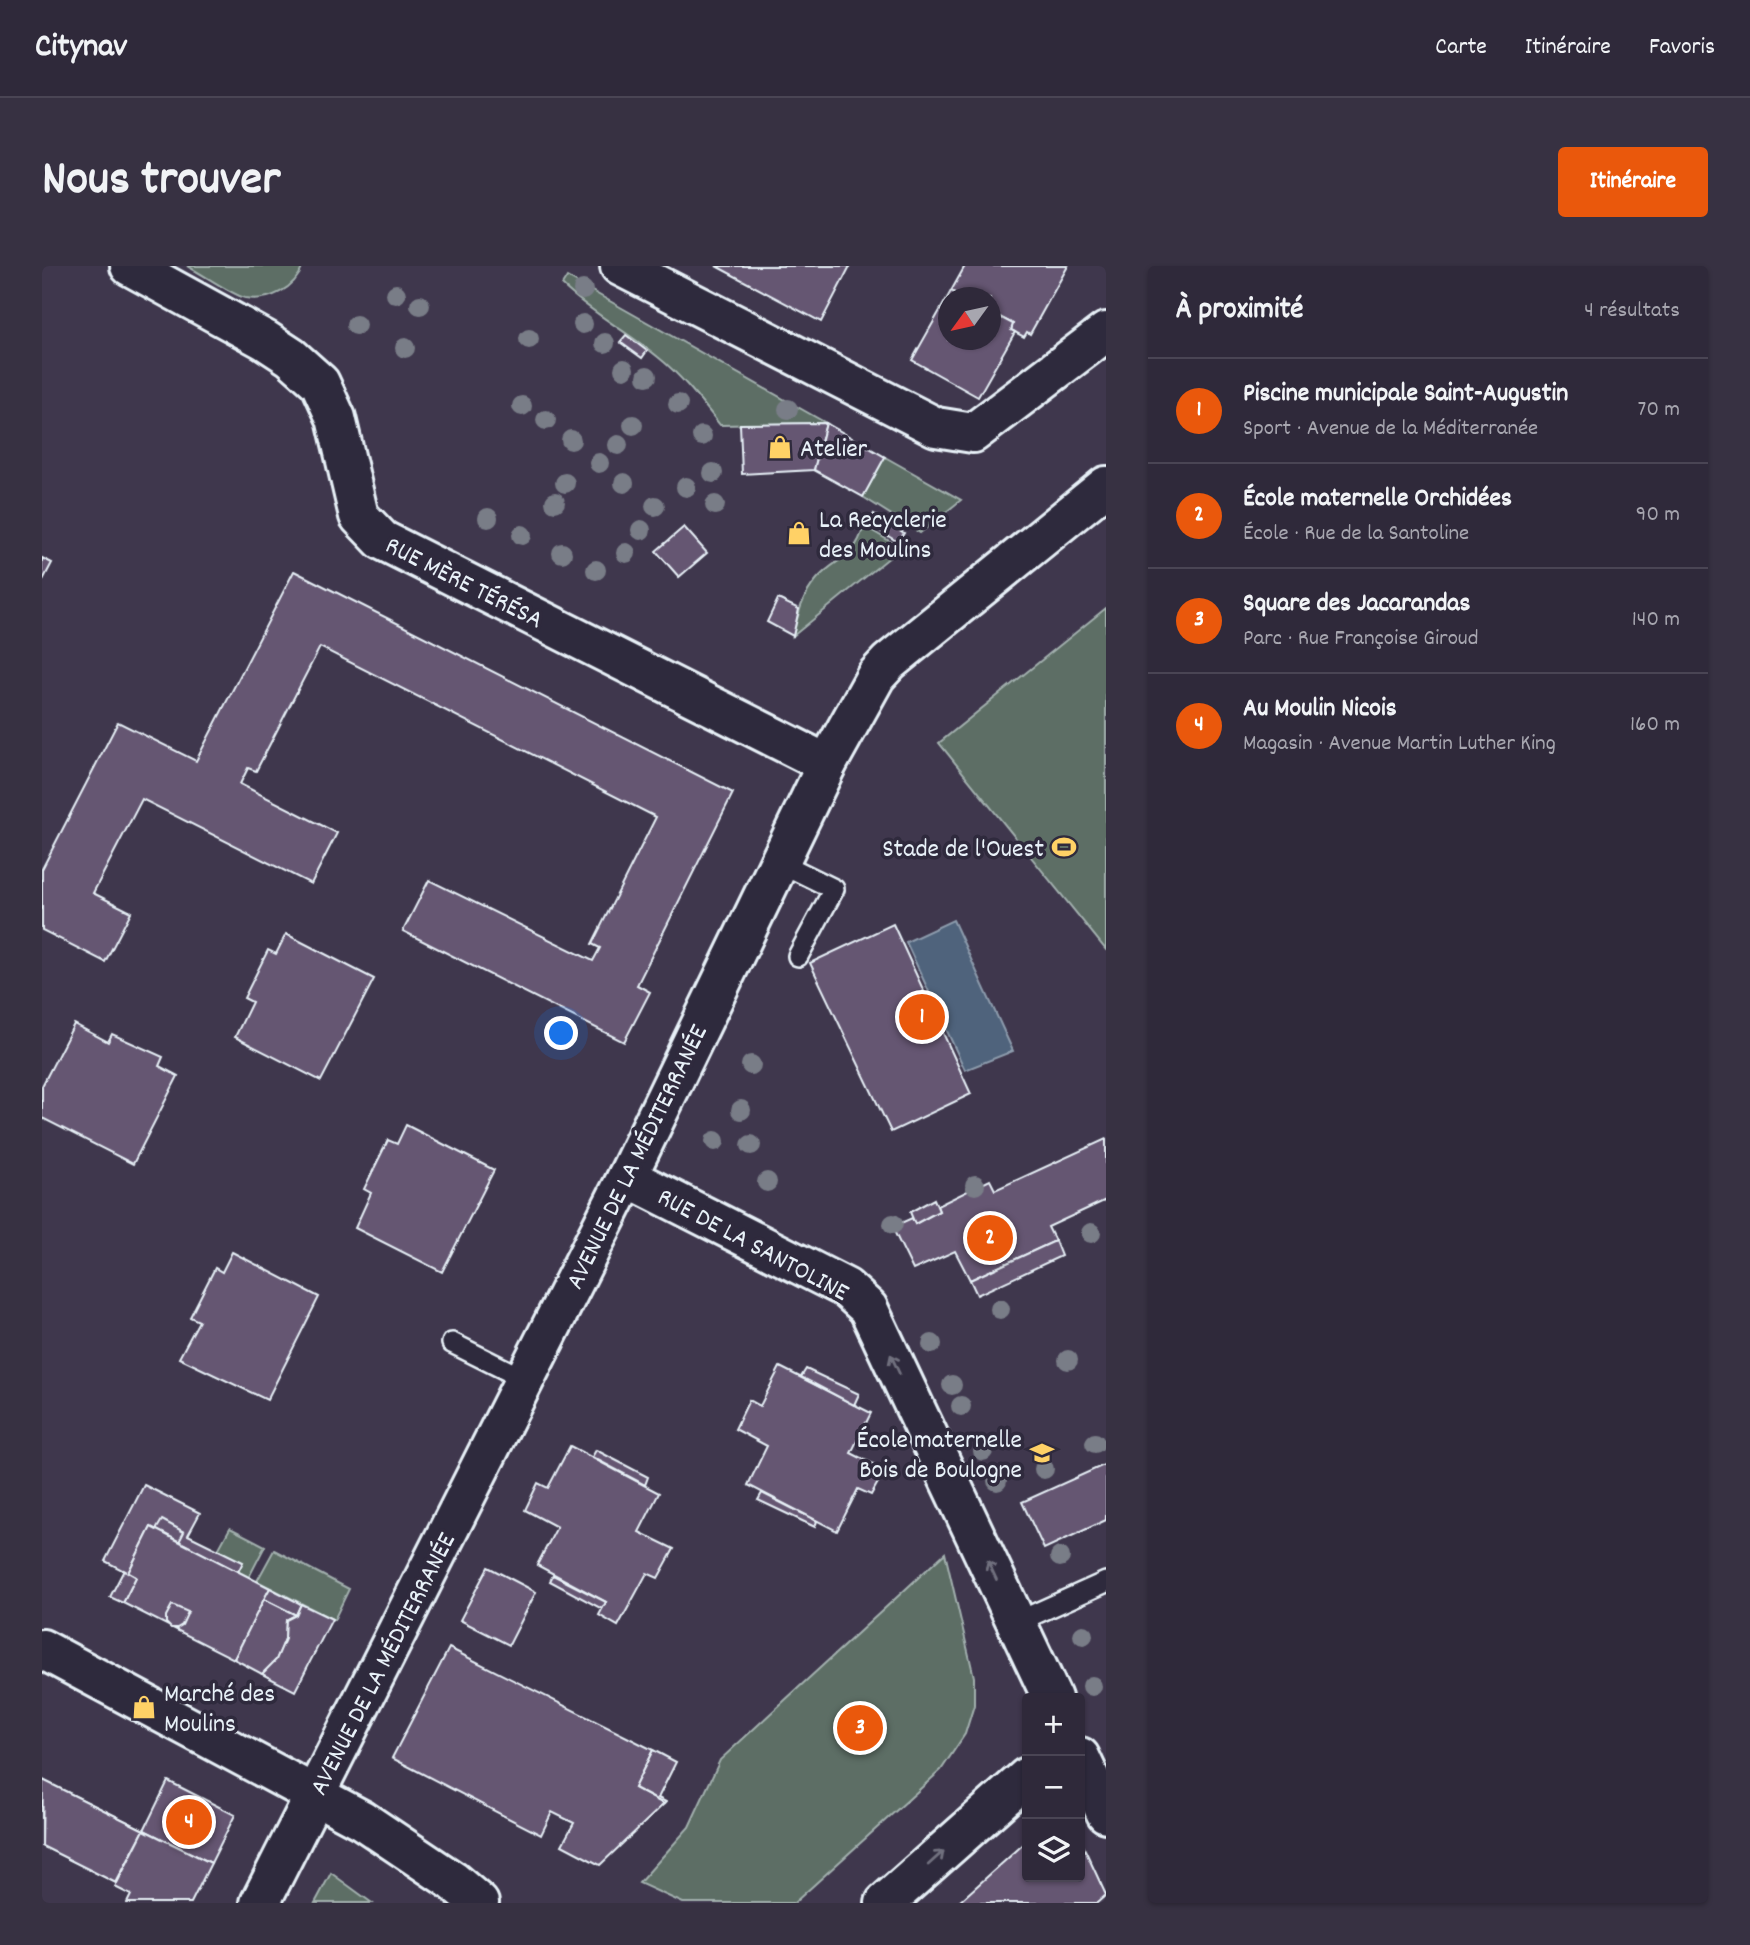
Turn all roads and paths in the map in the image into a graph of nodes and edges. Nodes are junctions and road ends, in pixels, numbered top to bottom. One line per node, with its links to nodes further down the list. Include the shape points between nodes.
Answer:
1 (130, 266): 5 (street, RUE MÈRE TÉRÉSA, via 265,340 320,383 336,418 359,516 382,540)
2 (620, 266): 3 (street, via 936,427 974,433)
3 (1106, 332)
4 (1106, 486): 5 (street, AVENUE DE LA MÉDITERRANÉE, via 889,662 876,676)
5 (827, 764): 6 (street, AVENUE DE LA MÉDITERRANÉE)
6 (779, 862): 7 (lane, via 834,889); 8 (street, AVENUE DE LA MÉDITERRANÉE)
7 (798, 956)
8 (627, 1177): 10 (street, AVENUE DE LA MÉDITERRANÉE); 12 (street, RUE DE LA SANTOLINE, one-way to 8, via 868,1308 846,1288)
9 (452, 1342): 10 (lane)
10 (524, 1379): 17 (street, AVENUE DE LA MÉDITERRANÉE)
11 (1106, 1582): 12 (lane)
12 (1017, 1622): 14 (street, RUE DE LA SANTOLINE)
13 (42, 1649): 17 (street)
14 (1050, 1693)
15 (1085, 1768): 18 (street)
16 (1022, 1781): 21 (street, one-way to 16)
17 (316, 1794): 19 (street, AVENUE DE LA MÉDITERRANÉE); 20 (street, via 396,1841)
18 (1106, 1814)
19 (260, 1903)
20 (479, 1903)
21 (885, 1903)

